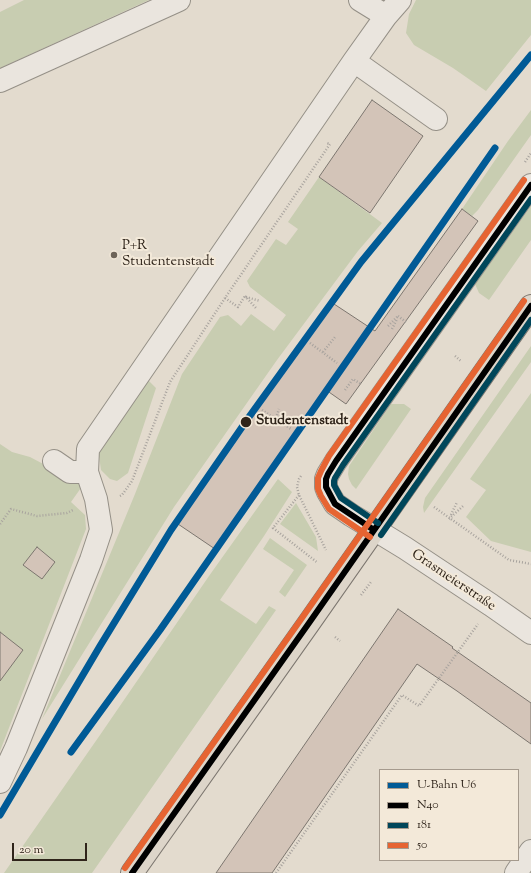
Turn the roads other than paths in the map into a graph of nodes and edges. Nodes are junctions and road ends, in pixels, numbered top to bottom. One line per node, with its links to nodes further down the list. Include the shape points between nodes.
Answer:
1 (179, 0): 6 (street)
2 (360, 0): 4 (street)
3 (400, 0): 4 (street)
4 (386, 16): 5 (street)
5 (354, 61): 7 (street); 11 (street, via 88,449)
6 (0, 80)
7 (436, 119)
8 (531, 185): 12 (street, Grasmeierstraße, via 328,474 326,487 335,504)
9 (531, 306): 12 (main road)
10 (54, 461): 11 (street, via 70,472)
11 (87, 472): 14 (street, via 96,499 101,530 16,748)
12 (374, 530): 13 (street, Grasmeierstraße); 16 (main road)
13 (531, 633)
14 (0, 782)
15 (531, 851): 17 (street)
16 (132, 873)
17 (516, 873)

